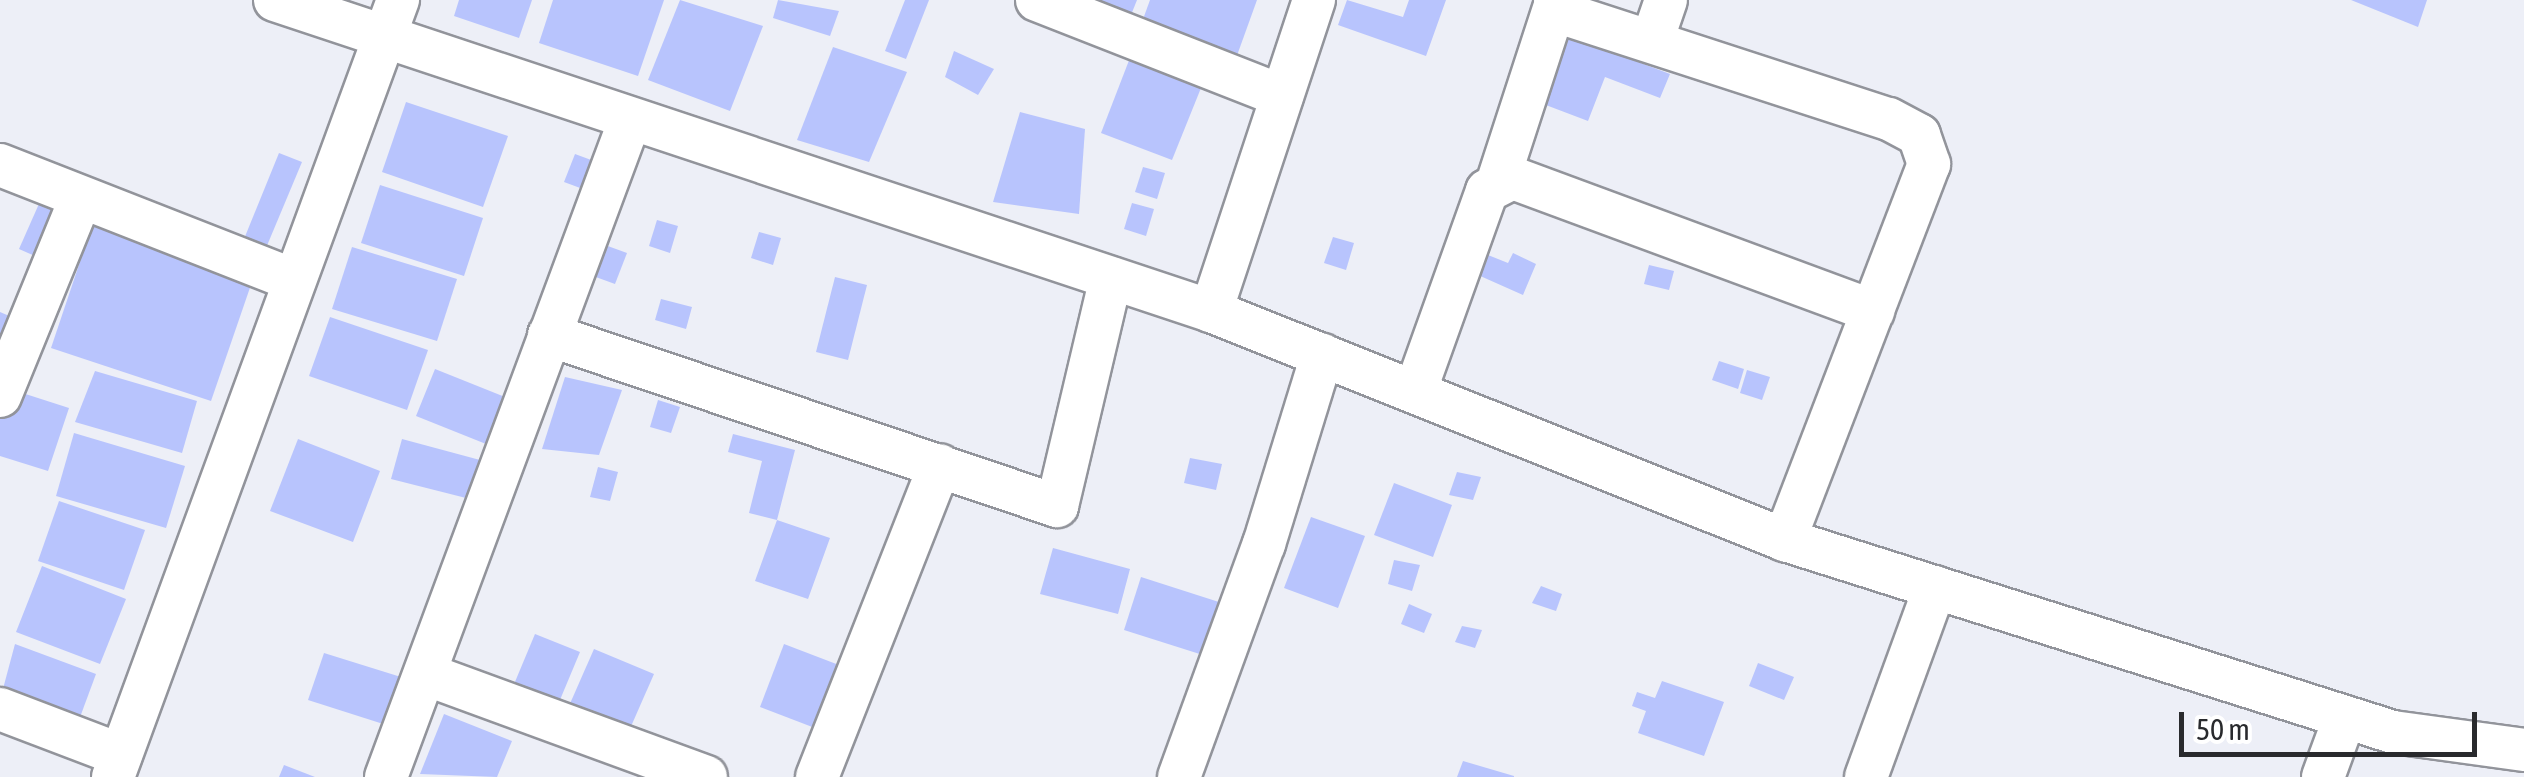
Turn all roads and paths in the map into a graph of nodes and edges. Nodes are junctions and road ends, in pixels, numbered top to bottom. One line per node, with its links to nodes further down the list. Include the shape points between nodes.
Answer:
1 (274, 0): 6 (street)
2 (1314, 0): 8 (street)
3 (1666, 0): 7 (street)
4 (1044, 1): 8 (street)
5 (1556, 1): 7 (street, via 1568,16); 11 (street)
6 (390, 19): 9 (street); 14 (street)
7 (1652, 41): 16 (street, via 1919,135 1929,164)
8 (1282, 96): 15 (street)
9 (630, 120): 13 (street); 17 (street)
10 (0, 166): 12 (street)
11 (1497, 184): 16 (street, via 1513,178); 19 (street, via 1487,191)
12 (81, 198): 14 (street); 20 (street)
13 (1111, 278): 15 (street); 21 (street, via 1058,506)
14 (294, 280): 28 (street)
15 (1211, 311): 18 (street)
16 (1872, 312): 22 (street)
17 (549, 335): 21 (street); 24 (street)
18 (1322, 355): 19 (street); 32 (street, via 1264,544)
19 (1414, 392): 22 (street)
20 (0, 393)
21 (940, 464): 31 (street)
22 (1785, 540): 23 (street)
23 (1935, 587): 26 (street); 33 (street)
24 (428, 676): 29 (street); 30 (street)
25 (0, 708): 28 (street)
26 (2345, 717): 27 (street, via 2393,732); 34 (street)
27 (2524, 750)
28 (117, 766)
29 (386, 777)
30 (706, 777)
31 (818, 777)
32 (1179, 777)
33 (1866, 777)
34 (2323, 777)

